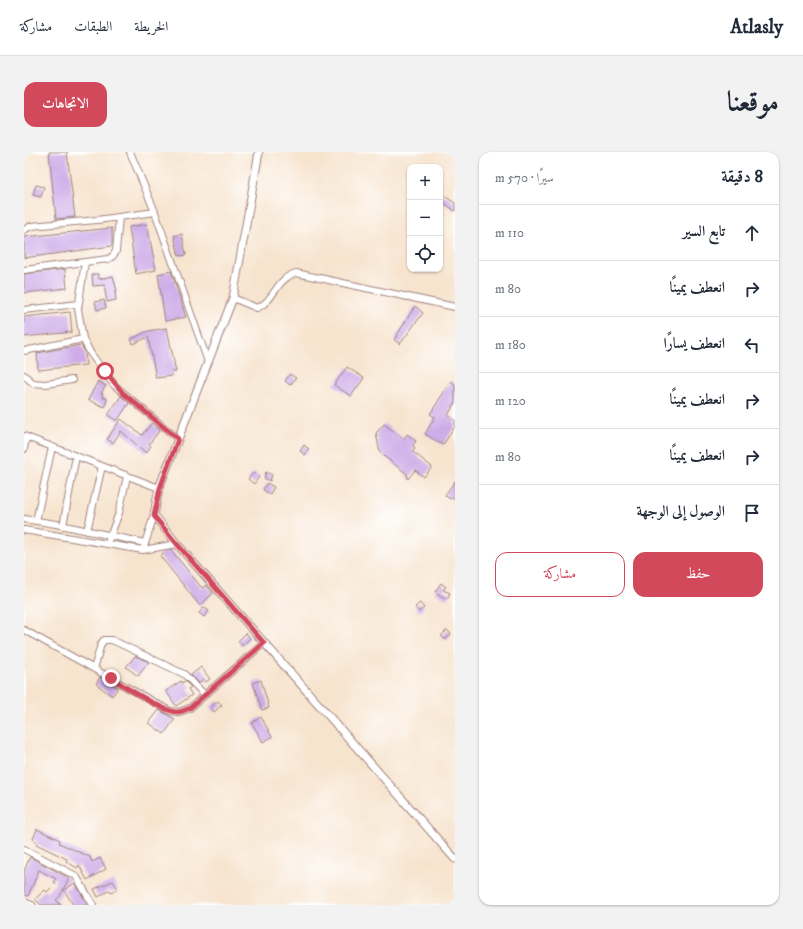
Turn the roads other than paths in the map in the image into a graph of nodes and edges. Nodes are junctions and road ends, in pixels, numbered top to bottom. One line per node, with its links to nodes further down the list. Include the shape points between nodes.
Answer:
1 (130, 152): 3 (street)
2 (259, 152): 8 (street)
3 (155, 212): 4 (street); 14 (street)
4 (119, 217): 5 (street, via 31,226); 6 (street, via 116,251 113,256)
5 (24, 230)
6 (85, 262): 7 (street); 9 (street)
7 (24, 270)
8 (233, 298): 10 (street, via 257,308 266,303 282,280 296,273); 14 (street)
9 (78, 304): 11 (street); 12 (street)
10 (455, 307)
11 (24, 310)
12 (83, 339): 13 (street); 18 (street, via 113,384)
13 (24, 351)
14 (208, 362): 18 (street)
15 (24, 375): 16 (street, via 33,383)
16 (72, 380)
17 (25, 436): 19 (street); 20 (street)
18 (178, 439): 24 (street)
19 (52, 447): 21 (street); 27 (street)
20 (24, 448)
21 (76, 456): 22 (street); 28 (street)
22 (102, 466): 23 (street); 30 (street)
23 (127, 476): 24 (street); 31 (street)
24 (160, 488): 25 (street)
25 (154, 516): 32 (street); 34 (street)
26 (24, 519): 27 (street)
27 (36, 521): 28 (street)
28 (63, 526): 30 (street)
29 (24, 530): 33 (street)
30 (87, 531): 31 (street)
31 (111, 536): 32 (street); 33 (street)
32 (145, 543): 35 (street)
33 (107, 544): 35 (street)
34 (177, 544): 35 (street); 37 (street)
35 (142, 550)
36 (24, 630): 38 (street)
37 (264, 643): 39 (street); 41 (street)
38 (94, 669): 39 (street, via 170,711 179,712 190,708); 39 (street, via 101,644 104,640 112,640 184,674)
39 (205, 695)
40 (24, 849): 44 (street, via 76,876)
41 (455, 859)
42 (24, 902): 43 (street)
43 (32, 905)
44 (93, 905)

